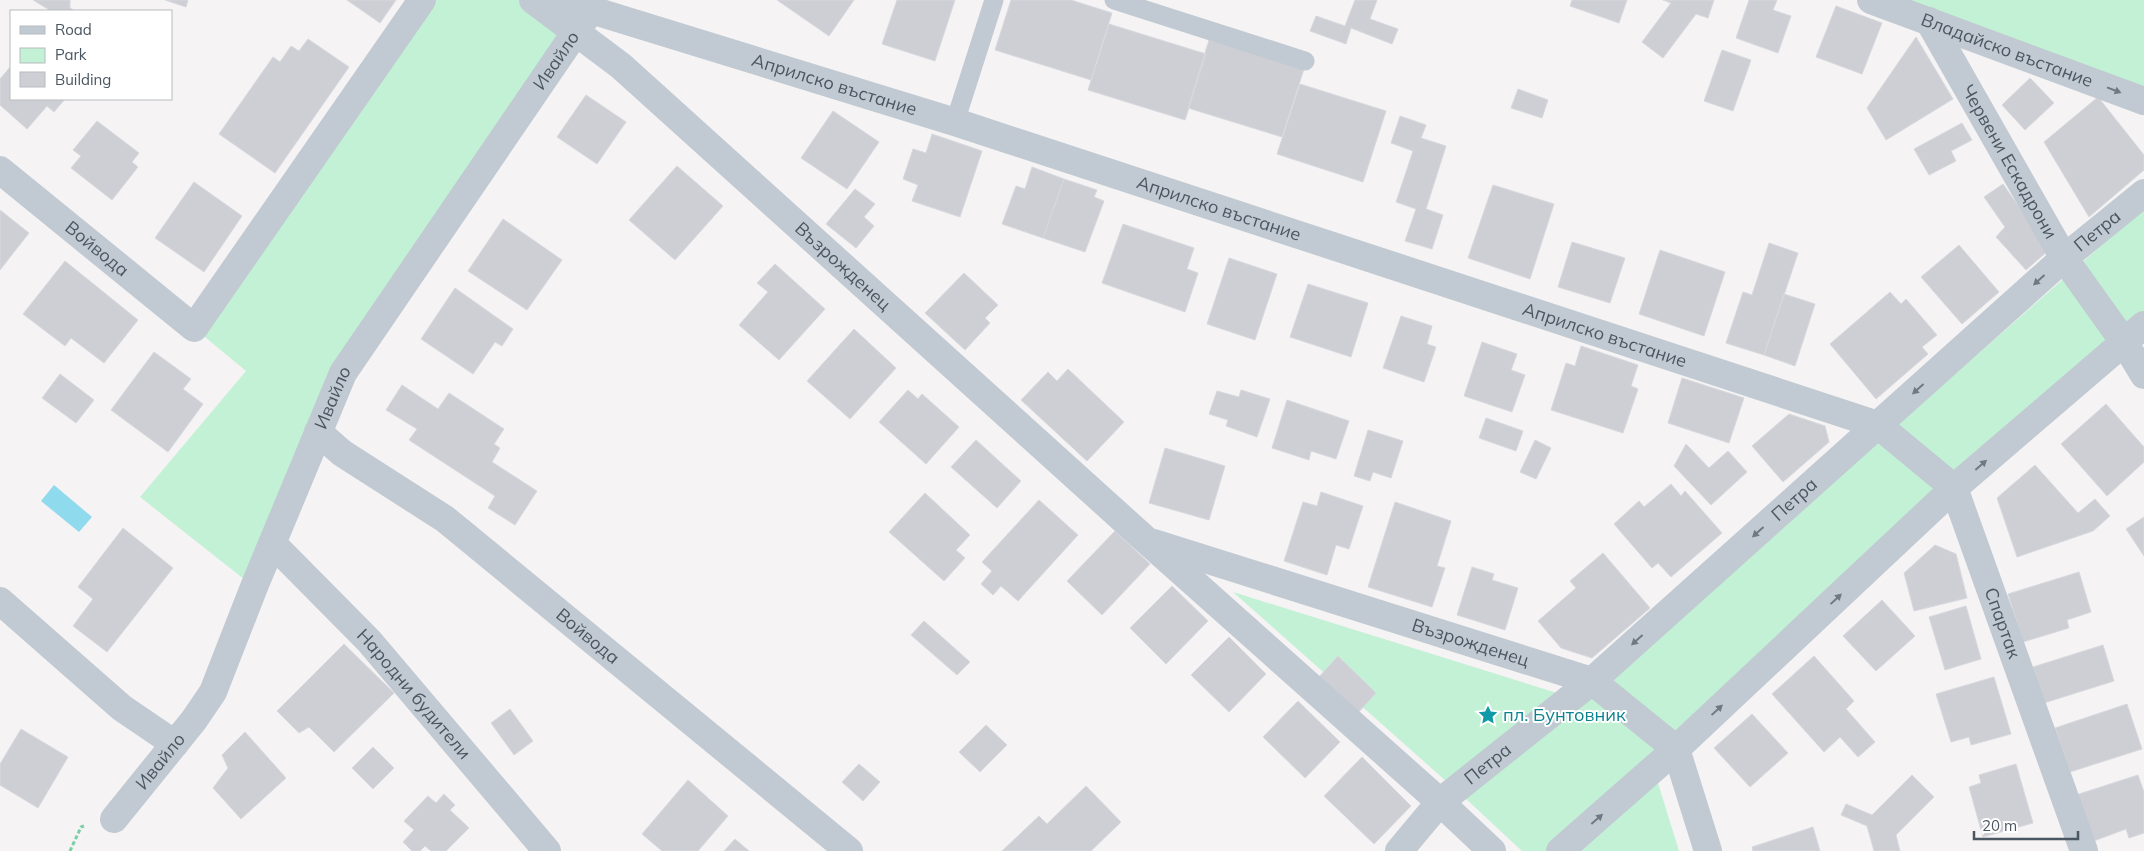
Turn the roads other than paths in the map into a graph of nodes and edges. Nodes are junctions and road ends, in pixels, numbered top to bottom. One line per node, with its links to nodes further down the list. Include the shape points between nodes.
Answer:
1 (422, 0): 12 (street, Войвода, via 194,328)
2 (533, 0): 7 (street, Възрожденец)
3 (559, 0): 7 (street, Априлско въстание)
4 (994, 0): 11 (lane)
5 (1114, 0): 9 (lane)
6 (1871, 0): 8 (street, Владайско въстание)
7 (588, 14): 11 (street, Априлско въстание); 18 (street, Ивайло, via 343,373); 20 (street, Възрожденец, via 620,66)
8 (1929, 21): 10 (street, Владайско въстание, one-way to 10); 14 (street, Червени Ескадрони)
9 (1305, 61)
10 (2144, 101)
11 (955, 122): 17 (street, Априлско въстание)
12 (0, 170)
13 (2144, 193): 14 (street, Петра)
14 (2064, 258): 15 (street, Червени Ескадрони); 17 (street, Петра, one-way to 17)
15 (2134, 334): 16 (street, Червени Ескадрони); 19 (street, one-way to 15)
16 (2144, 375)
17 (1878, 425): 19 (street); 23 (street, Петра, one-way to 23)
18 (318, 432): 21 (street, Ивайло); 29 (street, Войвода, via 342,453 445,519)
19 (1954, 488): 25 (street, one-way to 19); 34 (street, Спартак)
20 (1146, 540): 23 (street, Възрожденец); 26 (street, Възрожденец)
21 (273, 544): 24 (street, Ивайло, via 213,692); 28 (street, Народни будители, via 369,641)
22 (0, 601): 24 (street, via 122,708)
23 (1592, 681): 25 (street, Възрожденец); 26 (street, Петра)
24 (175, 744): 27 (street, Ивайло)
25 (1676, 749): 32 (street, one-way to 25); 33 (street)
26 (1440, 802): 30 (street, Петра); 31 (street, Възрожденец)
27 (114, 818)
28 (547, 851)
29 (849, 851)
30 (1399, 851)
31 (1492, 851)
32 (1560, 851)
33 (1708, 851)
34 (2084, 851)

